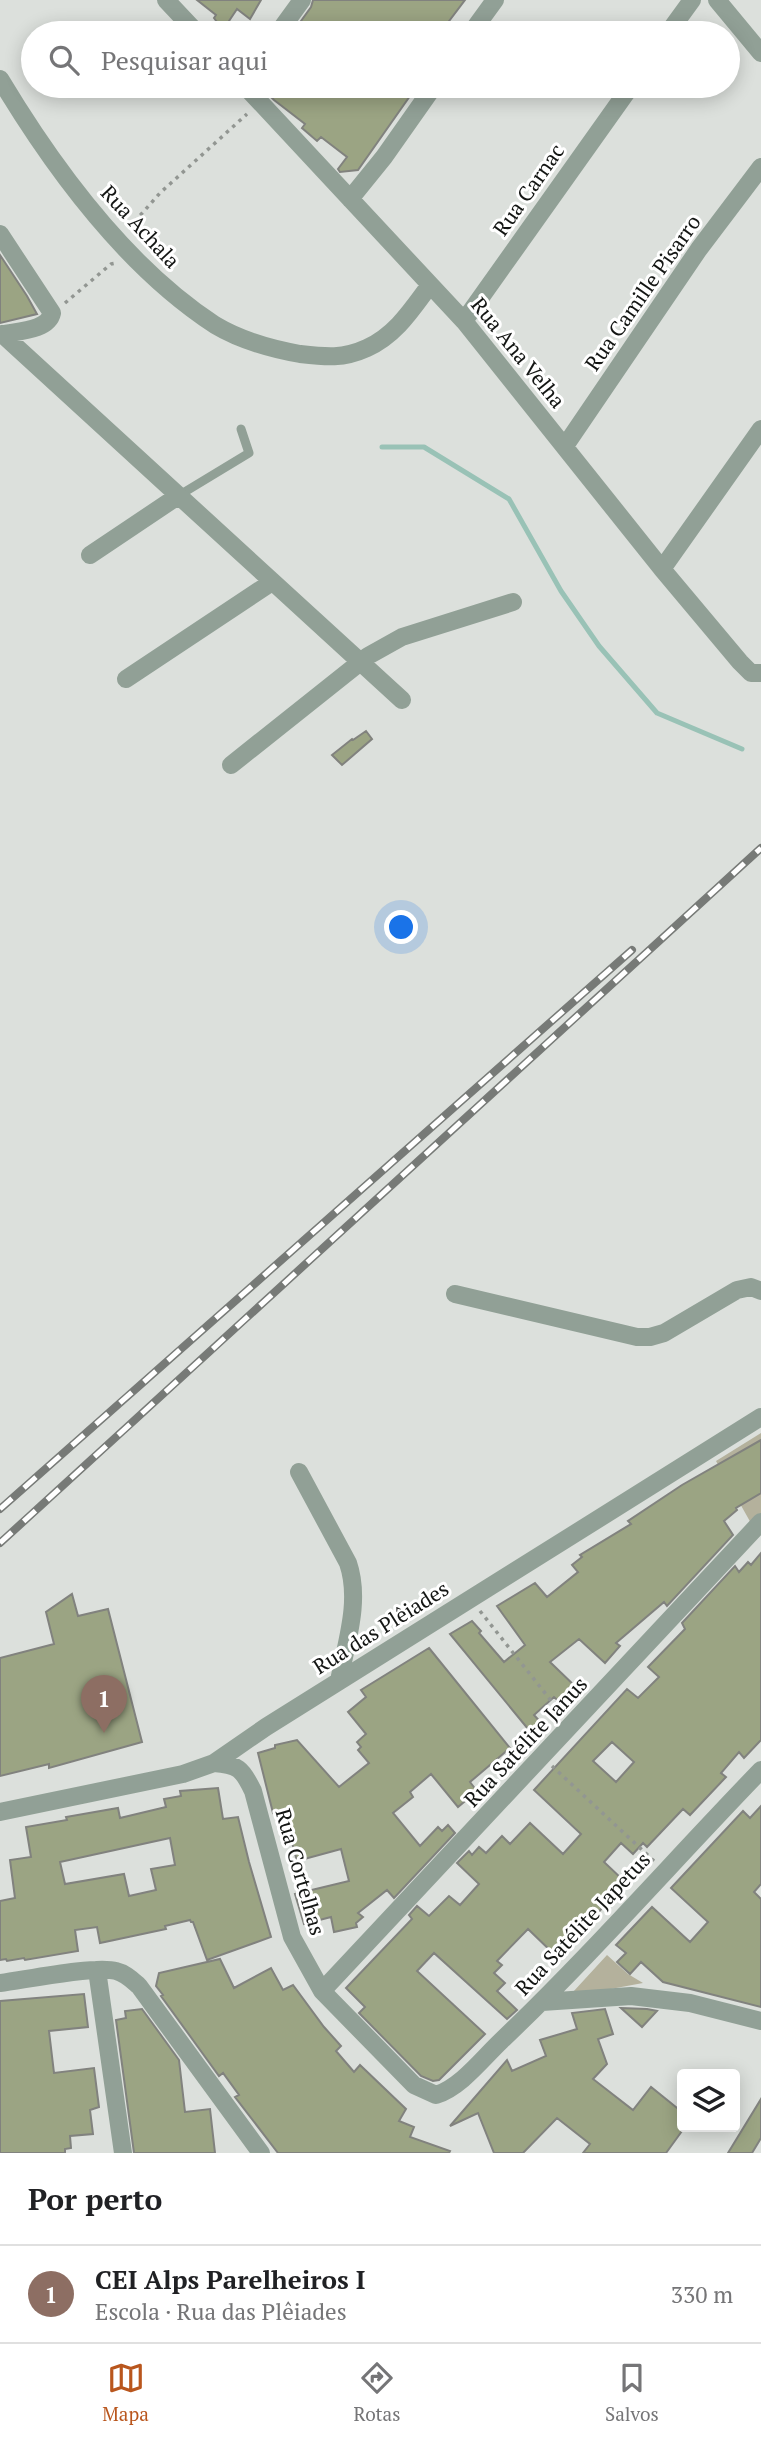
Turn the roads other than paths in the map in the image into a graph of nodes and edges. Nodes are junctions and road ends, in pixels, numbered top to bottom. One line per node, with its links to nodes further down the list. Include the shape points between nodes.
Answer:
1 (166, 0): 6 (street)
2 (302, 0): 7 (street)
3 (495, 0): 8 (street)
4 (692, 0): 9 (street)
5 (717, 0): 10 (street)
6 (186, 21)
7 (287, 21)
8 (480, 21)
9 (677, 21)
10 (734, 21)
11 (740, 28): 12 (street)
12 (761, 53)
13 (0, 79): 20 (street, Rua Achala, via 68,182 137,261 217,326 273,350 334,358 368,348 401,325)
14 (256, 98): 18 (street, Rua Ana Velha)
15 (426, 98): 18 (street)
16 (622, 98): 21 (street, Rua Carnac)
17 (761, 167): 25 (street, Rua Camille Pisarro, via 699,249)
18 (350, 199): 20 (street, Rua Ana Velha)
19 (0, 234): 22 (street, via 52,313 44,325)
20 (430, 285): 21 (street, Rua Ana Velha)
21 (464, 321): 25 (street, Rua Ana Velha)
22 (1, 334): 26 (street)
23 (241, 429): 26 (lane, via 249,453)
24 (761, 429): 28 (street)
25 (565, 446): 28 (street, Rua Ana Velha)
26 (178, 496): 27 (street); 29 (street)
27 (90, 555)
28 (662, 569): 32 (street, Rua Ana Velha, via 740,663 751,673)
29 (272, 582): 31 (street); 33 (street)
30 (513, 602): 31 (street, via 402,637)
31 (360, 662): 34 (street); 35 (street)
32 (761, 673)
33 (126, 679)
34 (402, 701)
35 (231, 765)
36 (761, 1291): 37 (street, via 751,1287 737,1290 650,1337)
37 (455, 1294)
38 (761, 1417): 41 (street, Rua das Plêiades)
39 (299, 1472): 41 (street, via 353,1578 353,1604)
40 (761, 1522): 47 (street, Rua Satélite Janus)
41 (339, 1681): 42 (street, Rua das Plêiades)
42 (214, 1763): 44 (street, Rua das Plêiades, via 183,1774); 47 (street, Rua Cortelhas, via 234,1765 245,1774 292,1937)
43 (761, 1770): 48 (street, Rua Satélite Japetus)
44 (0, 1812)
45 (97, 1970): 46 (street); 51 (street); 52 (street, via 116,1970 139,1986)
46 (0, 1983)
47 (322, 1991): 50 (street, Rua Cortelhas)
48 (542, 2002): 49 (street, via 631,1996 690,2003); 50 (street, Rua Satélite Japetus, via 462,2079 442,2093)
49 (761, 2021)
50 (429, 2094)
51 (123, 2153)
52 (261, 2153)

